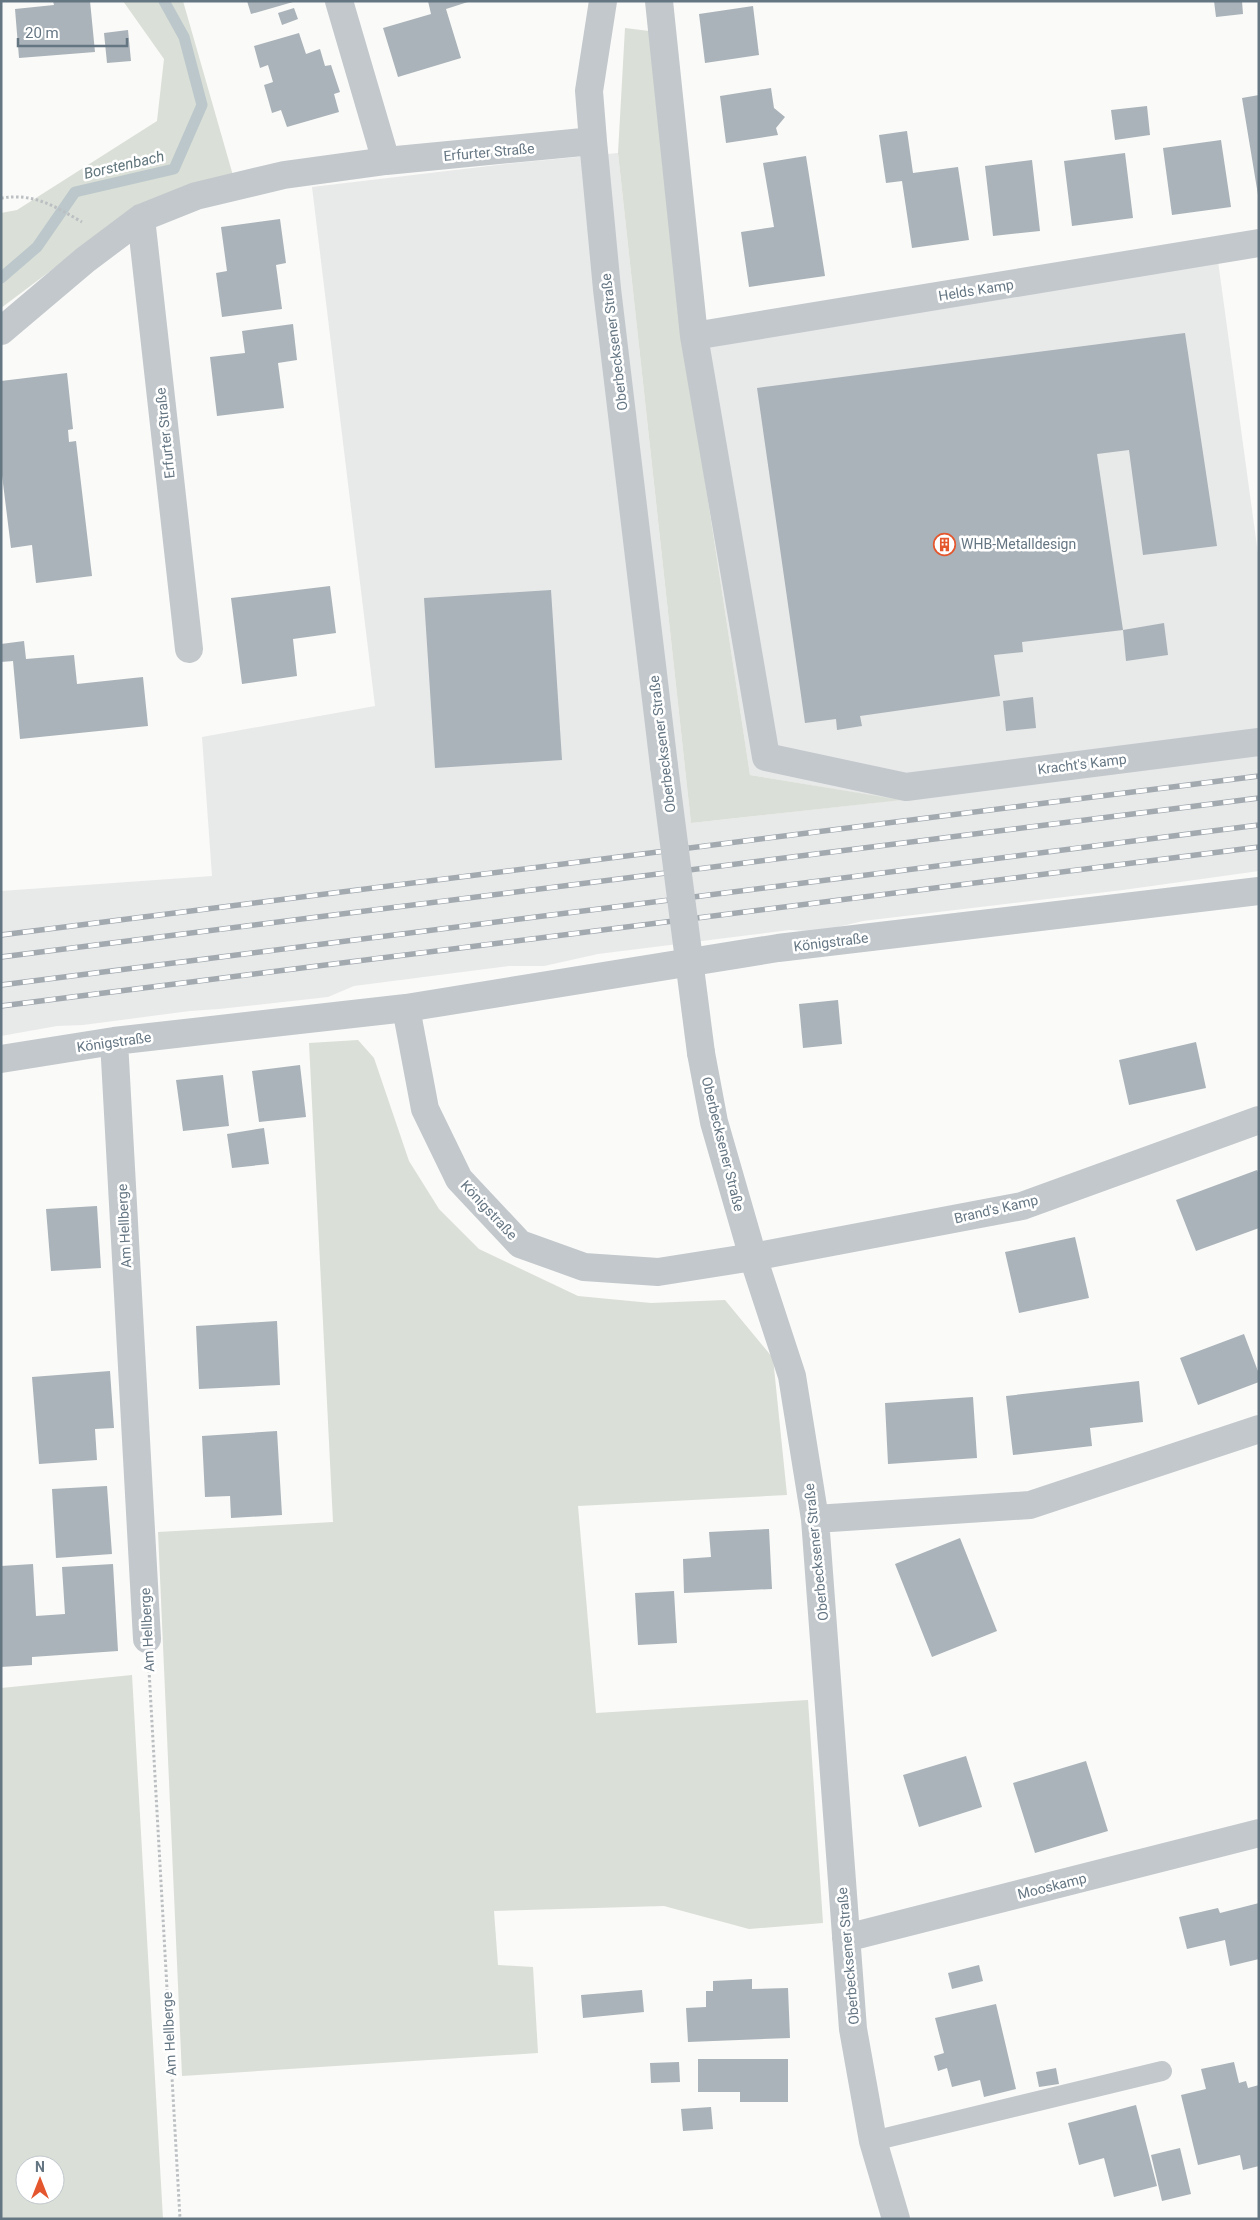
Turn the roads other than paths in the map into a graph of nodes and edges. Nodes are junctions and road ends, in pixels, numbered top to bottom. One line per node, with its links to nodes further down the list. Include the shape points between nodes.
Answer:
1 (339, 1): 5 (street)
2 (603, 1): 4 (street, Oberbecksener Straße, via 589,91)
3 (659, 1): 9 (street)
4 (593, 141): 5 (street, Erfurter Straße); 17 (street, Oberbecksener Straße, bridge, via 607,289 701,1053 714,1122)
5 (386, 161): 6 (street, Erfurter Straße, via 284,175 196,196)
6 (141, 218): 8 (street, Erfurter Straße); 10 (street, Erfurter Straße)
7 (1259, 243): 9 (street, Helds Kamp)
8 (1, 331)
9 (694, 336): 11 (street, Kracht's Kamp, via 766,757 906,787)
10 (189, 649)
11 (1259, 742)
12 (1259, 891): 13 (street, Königstraße, via 778,948)
13 (406, 1008): 14 (street, Königstraße); 17 (street, Königstraße, via 425,1108 442,1144 459,1179 520,1244 584,1267 658,1272)
14 (114, 1041): 15 (street, Königstraße); 20 (street, Am Hellberge)
15 (1, 1058)
16 (1259, 1120): 17 (street, Brand's Kamp, via 1022,1206)
17 (753, 1257): 19 (street, Oberbecksener Straße, via 792,1376)
18 (1259, 1429): 19 (street, via 1030,1505)
19 (816, 1519): 22 (street, Oberbecksener Straße)
20 (147, 1639)
21 (1259, 1833): 22 (street, Mooskamp)
22 (846, 1938): 24 (street, Oberbecksener Straße, via 853,2028)
23 (1162, 2071): 24 (lane)
24 (873, 2141): 25 (street, Oberbecksener Straße)
25 (896, 2219)

